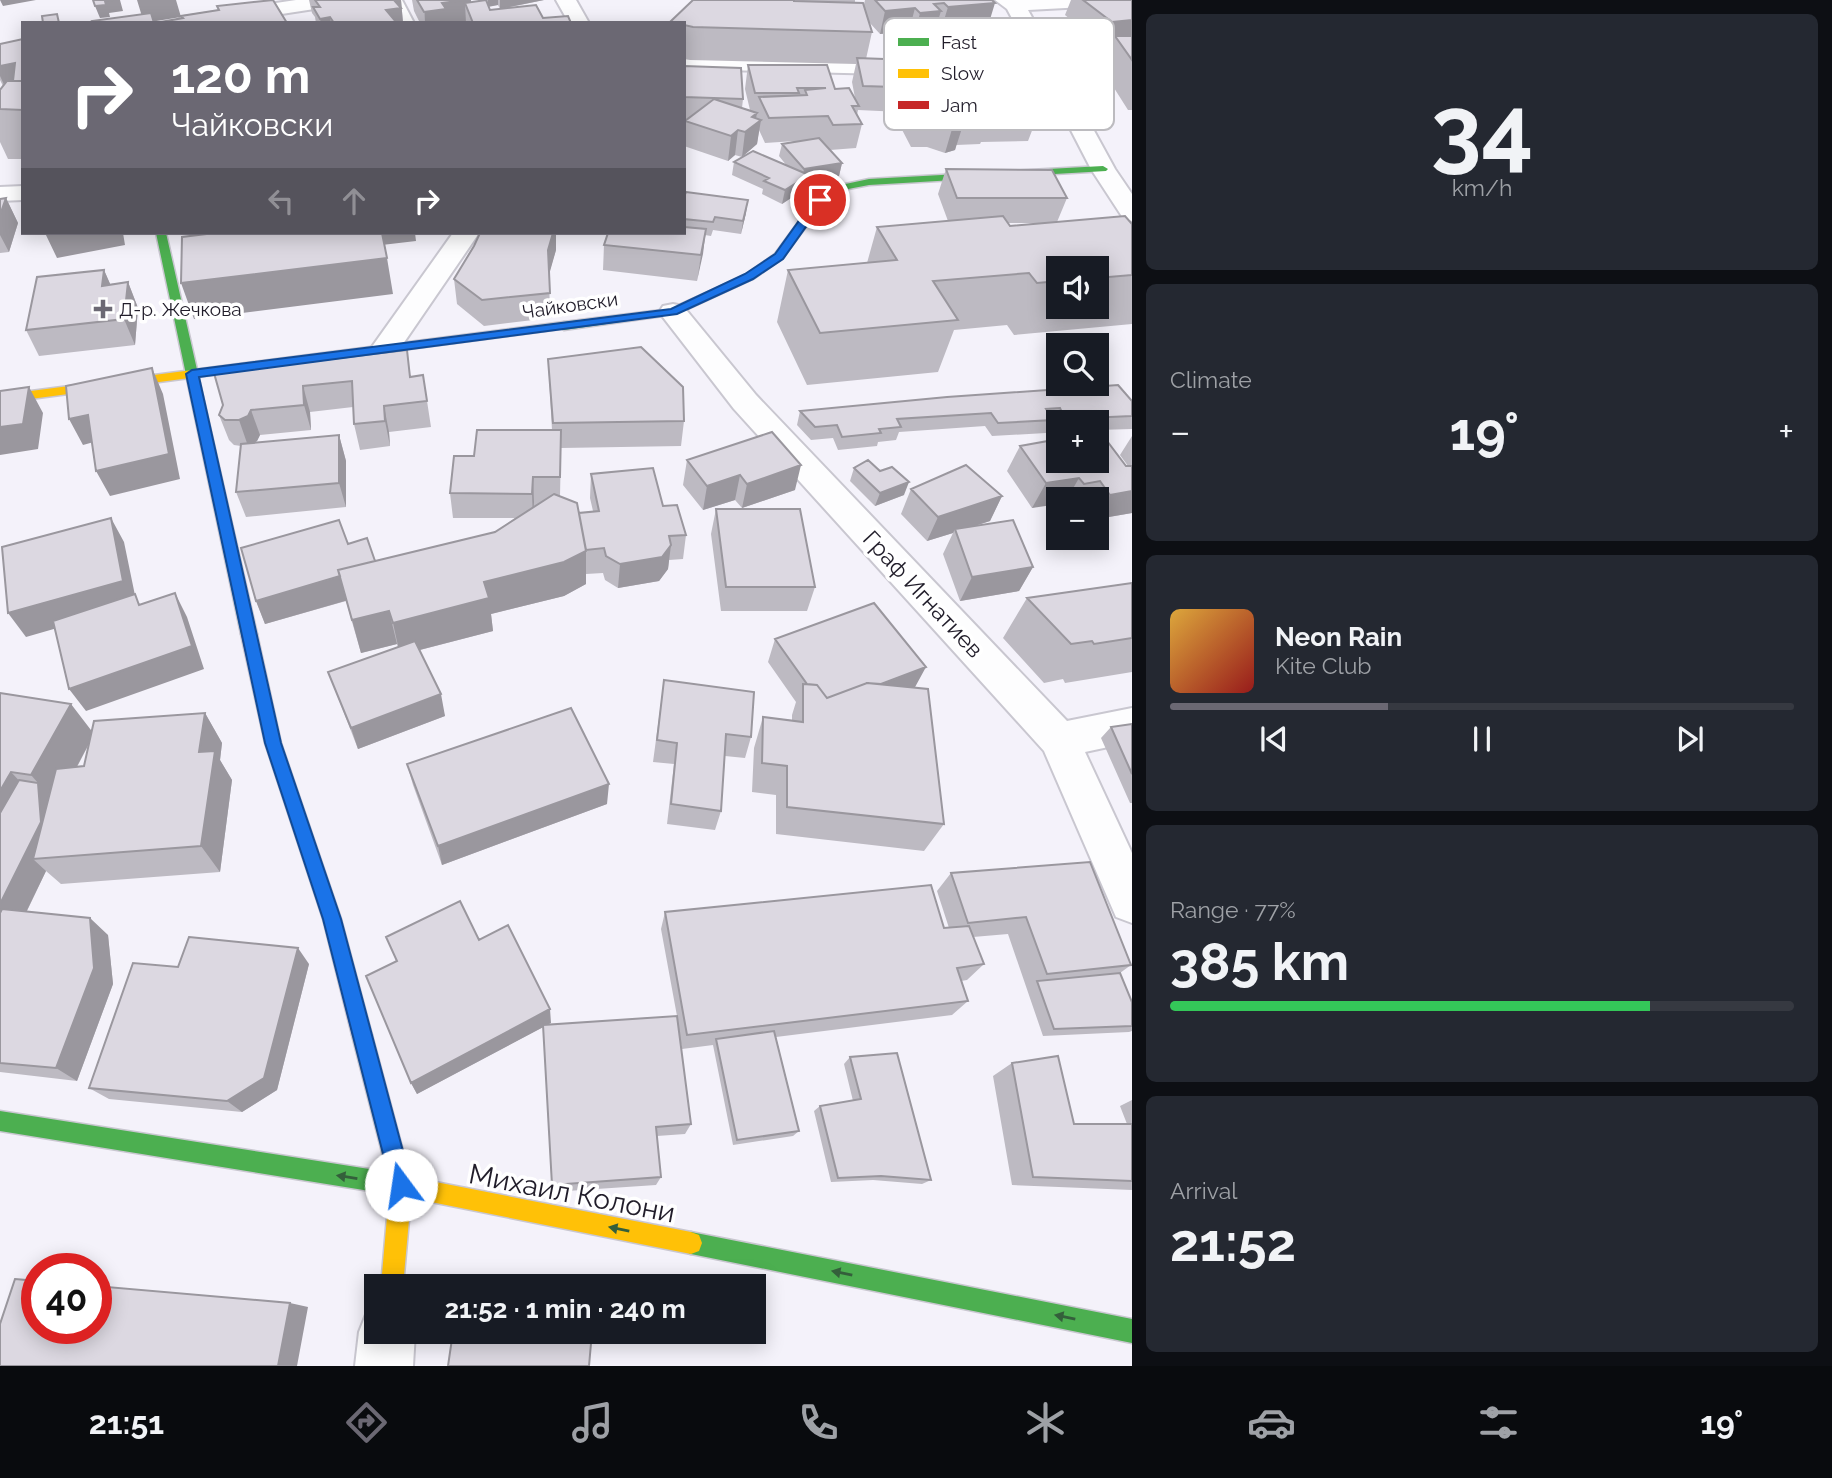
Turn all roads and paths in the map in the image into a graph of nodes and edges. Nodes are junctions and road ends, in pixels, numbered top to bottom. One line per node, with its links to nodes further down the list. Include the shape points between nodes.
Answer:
1 (334, 0): 7 (street)
2 (396, 0): 8 (lane)
3 (566, 0): 9 (street)
4 (1103, 0): 5 (street)
5 (1010, 3): 6 (street)
6 (1019, 18)
7 (196, 21)
8 (407, 21)
9 (578, 21)
10 (686, 63): 11 (street)
11 (884, 68)
12 (1082, 130): 13 (street)
13 (1103, 169): 16 (street); 19 (street, Чайковски, via 869,182 841,188 820,200 779,257 749,277)
14 (21, 193): 15 (street)
15 (0, 194)
16 (1132, 212)
17 (465, 235): 20 (street)
18 (167, 242): 21 (street)
19 (673, 312): 20 (street, Чайковски); 24 (street, Граф Игнатиев, via 745,402)
20 (384, 351): 21 (street, Чайковски)
21 (192, 374): 22 (street, Чайковски); 27 (street, via 273,743 332,919)
22 (0, 399)
23 (1132, 725): 24 (street)
24 (1059, 740): 25 (street, Граф Игнатиев)
25 (1132, 902)
26 (0, 1121): 27 (street, Михаил Колони, one-way to 26)
27 (401, 1185): 28 (street); 29 (street, Михаил Колони, one-way to 27)
28 (393, 1274)
29 (1132, 1331)
30 (386, 1344): 31 (street)
31 (384, 1366)

